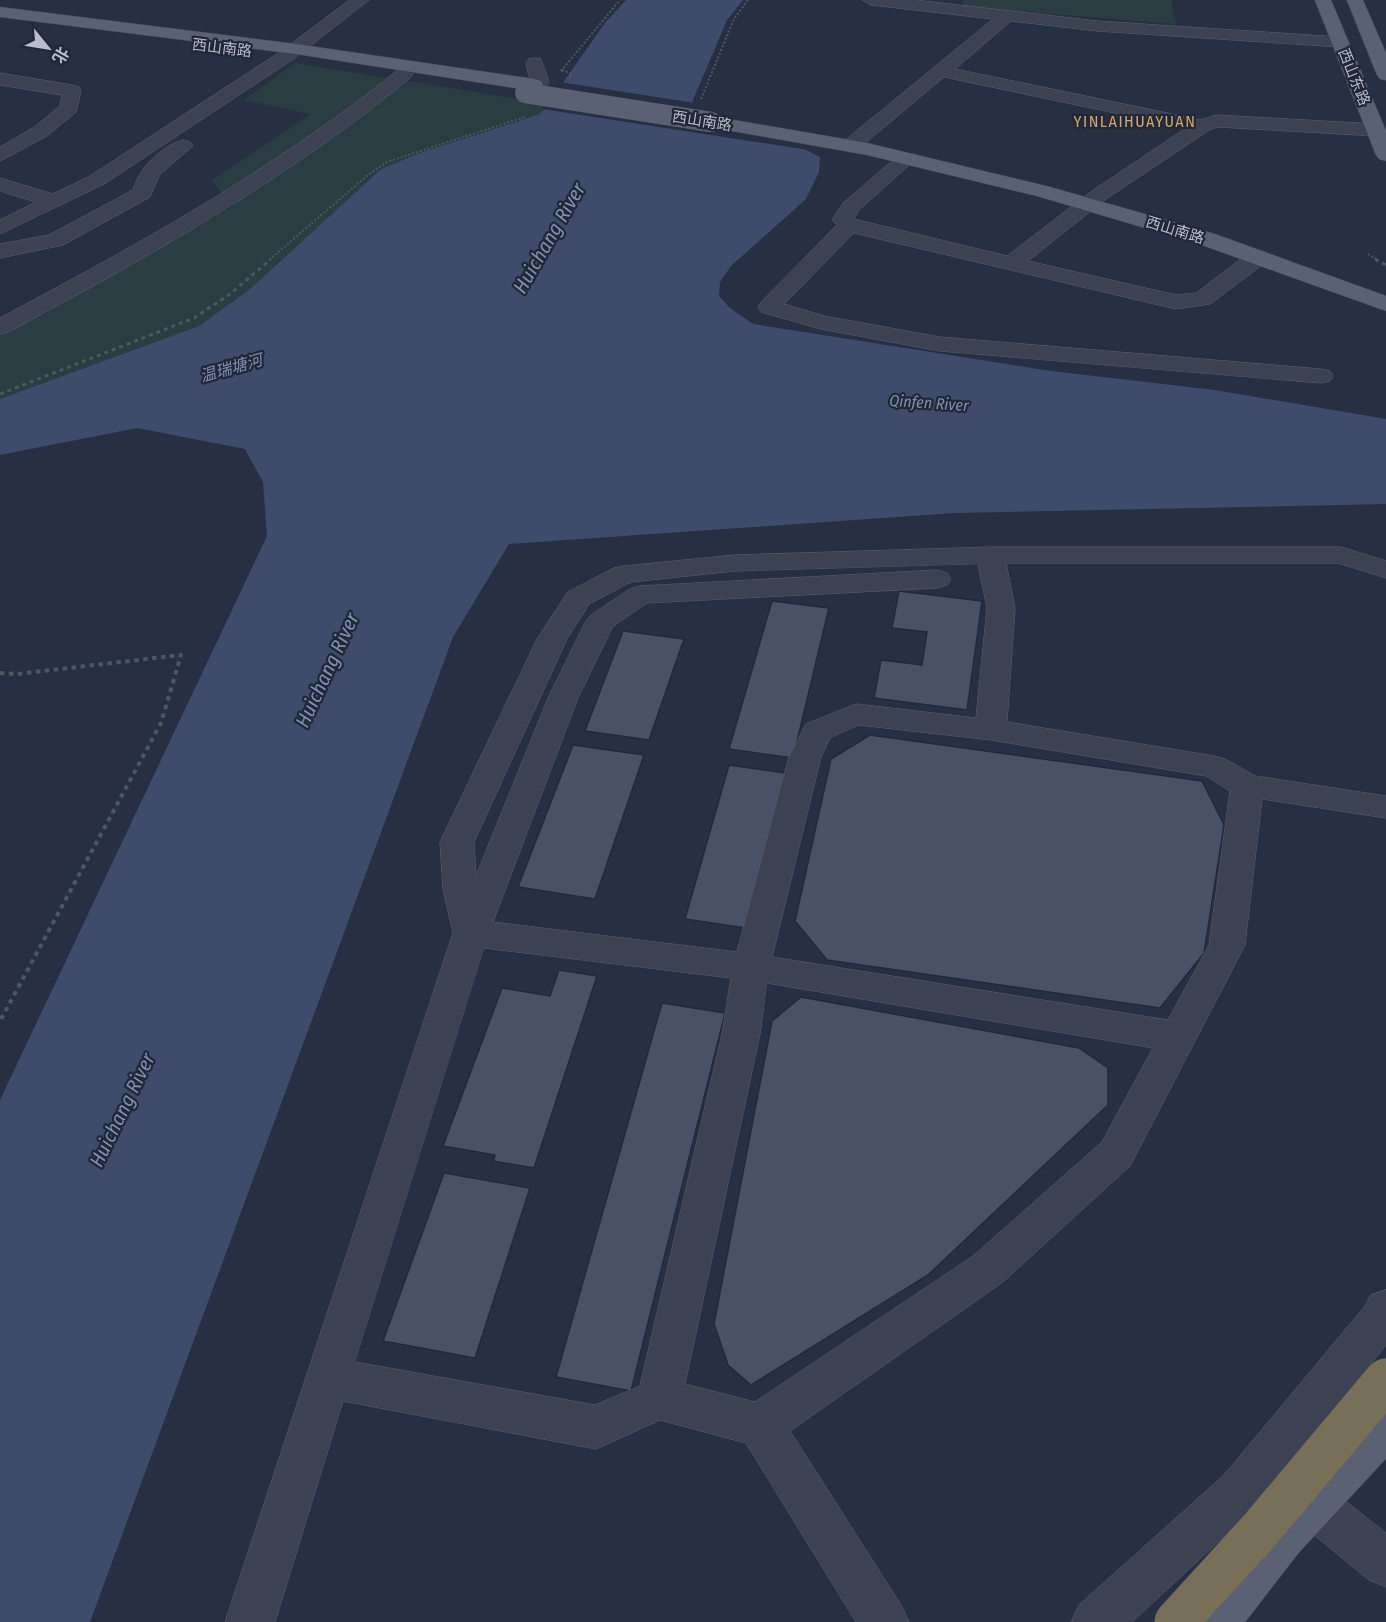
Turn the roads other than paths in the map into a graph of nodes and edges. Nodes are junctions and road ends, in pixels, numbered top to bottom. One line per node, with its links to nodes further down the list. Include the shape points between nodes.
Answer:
1 (361, 0): 9 (street)
2 (871, 0): 6 (street)
3 (1323, 0): 8 (main road, 西山东路)
4 (1355, 0): 13 (main road, 西山东路)
5 (0, 12): 9 (main road, 西山南路)
6 (1007, 16): 8 (street, via 1120,28); 11 (street)
7 (0, 21): 9 (main road, 西山南路)
8 (1340, 42): 18 (main road, 西山东路)
9 (291, 52): 12 (main road, 西山南路); 15 (main road, 西山南路); 16 (street)
10 (535, 63): 15 (street)
11 (940, 71): 17 (street); 19 (street)
12 (404, 74): 15 (main road, 西山南路); 33 (street, via 361,111 277,169 184,227)
13 (1386, 75)
14 (0, 79): 21 (street, via 72,91 69,108 40,132)
15 (533, 87): 19 (main road, 西山南路, bridge, via 711,114)
16 (184, 124): 25 (street, via 97,180); 28 (street, via 208,129 154,166 144,193 55,240)
17 (1202, 126): 18 (street, via 1216,121); 24 (street)
18 (1376, 130): 20 (main road, 西山东路)
19 (854, 142): 22 (main road, 西山南路); 24 (main road, 西山南路)
20 (1386, 154)
21 (0, 155)
22 (907, 158): 24 (main road, 西山南路); 26 (street, via 850,207 843,220)
23 (0, 184): 25 (street)
24 (1093, 200): 29 (main road, 西山南路); 30 (street); 31 (main road, 西山南路, via 1212,227)
25 (55, 201): 27 (street)
26 (849, 225): 30 (street); 34 (street, via 769,307 821,322 940,344)
27 (0, 228)
28 (0, 251)
29 (1258, 257): 30 (street, via 1202,299 1176,302); 32 (main road, 西山南路)
30 (1011, 264)
31 (1386, 285)
32 (1386, 304)
33 (0, 327)
34 (1321, 376)
35 (993, 565): 36 (street, via 1341,555); 37 (street); 38 (street, via 1001,608); 41 (street, via 640,595 601,621 563,698); 41 (street, via 735,563 624,574 578,597 552,639 457,842 460,889)
36 (1386, 570)
37 (1386, 576)
38 (991, 730): 39 (street, via 1214,767); 42 (street, via 856,714 817,730 805,757)
39 (1246, 786): 40 (street); 43 (street, via 1227,945)
40 (1386, 807)
41 (471, 933): 42 (street); 45 (street)
42 (751, 967): 43 (street); 47 (street, via 741,1034)
43 (1179, 1037): 48 (street, via 1116,1154 988,1269)
44 (1386, 1309): 50 (street)
45 (328, 1378): 47 (street, via 596,1427); 52 (street)
46 (1386, 1380): 55 (highway, bridge, via 1260,1530)
47 (659, 1399): 48 (street)
48 (760, 1425): 53 (street)
49 (1386, 1427): 56 (main road, bridge, via 1282,1539)
50 (1262, 1464): 51 (street); 54 (street, via 1240,1491)
51 (1386, 1563)
52 (250, 1622)
53 (884, 1622)
54 (1096, 1622)
55 (1176, 1622)
56 (1218, 1622)

